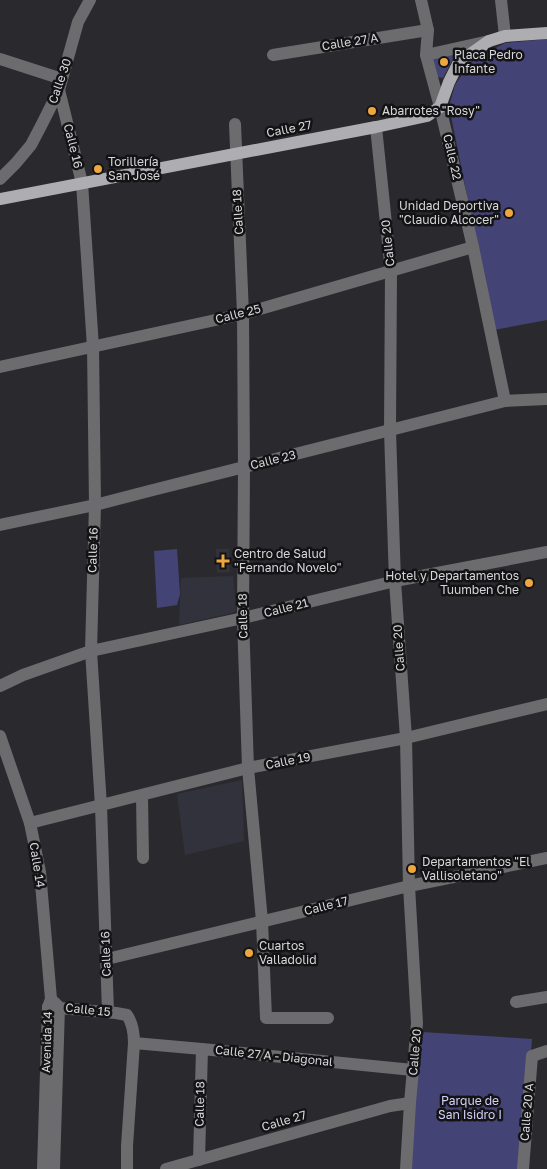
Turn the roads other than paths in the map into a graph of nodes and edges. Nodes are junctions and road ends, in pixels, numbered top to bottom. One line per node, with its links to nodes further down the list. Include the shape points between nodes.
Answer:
1 (90, 0): 11 (street, Calle 30, via 78,22)
2 (421, 0): 4 (street, Calle 22)
3 (501, 0): 6 (street)
4 (428, 30): 8 (street, Calle 27 A); 9 (street, Calle 22)
5 (547, 33): 6 (main road)
6 (506, 36): 7 (main road)
7 (489, 41): 9 (street); 12 (main road, via 458,64)
8 (273, 55)
9 (426, 55): 12 (street, Calle 22)
10 (0, 59): 11 (street)
11 (61, 85): 16 (street, Calle 30, via 31,145); 17 (street, Calle 16)
12 (440, 107): 14 (main road, Calle 27, via 427,116); 19 (street, Calle 22)
13 (235, 124): 15 (street, Calle 18)
14 (376, 127): 15 (main road, Calle 27); 20 (street, Calle 20)
15 (235, 154): 17 (main road, Calle 27); 21 (street, Calle 18)
16 (0, 179)
17 (82, 183): 18 (main road, Calle 27); 22 (street, Calle 16)
18 (0, 199)
19 (473, 248): 20 (street, Calle 25); 25 (street, Calle 22)
20 (391, 272): 21 (street, Calle 25); 26 (street, Calle 20)
21 (243, 314): 22 (street, Calle 25); 27 (street, Calle 18)
22 (93, 347): 23 (street, Calle 25); 28 (street, Calle 16)
23 (0, 367)
24 (547, 399): 25 (street, Calle 23)
25 (505, 401): 26 (street, Calle 23)
26 (390, 431): 27 (street, Calle 23); 31 (street, Calle 20)
27 (244, 467): 28 (street, Calle 23); 32 (street, Calle 18)
28 (95, 505): 29 (street, Calle 23); 33 (street, Calle 16)
29 (0, 525)
30 (547, 552): 31 (street, Calle 21)
31 (395, 580): 32 (street, Calle 21); 37 (street, Calle 20)
32 (243, 618): 33 (street, Calle 21); 38 (street, Calle 18)
33 (91, 651): 34 (street, Calle 21); 40 (street, Calle 16)
34 (0, 682)
35 (547, 704): 37 (street, Calle 19)
36 (0, 736): 41 (street, Calle 14)
37 (406, 738): 38 (street, Calle 19); 44 (street, Calle 20)
38 (248, 768): 39 (street, Calle 19); 45 (street, Calle 18)
39 (142, 796): 40 (street, Calle 19); 42 (street)
40 (101, 806): 41 (street, Calle 19); 46 (street, Calle 16)
41 (30, 823): 49 (street, Calle 14, via 40,872)
42 (143, 858)
43 (547, 858): 44 (street, Calle 17)
44 (409, 886): 45 (street, Calle 17); 55 (street, Calle 20, via 417,1023)
45 (262, 921): 46 (street, Calle 17); 51 (street, Calle 18, via 266,1018)
46 (107, 959): 50 (street, Calle 16)
47 (547, 997): 48 (street)
48 (516, 1002)
49 (53, 1004): 50 (street, Calle 15); 58 (street, Avenida 14); 59 (street, Avenida 14)
50 (108, 1012): 52 (street, Calle 15, via 127,1015 133,1028)
51 (328, 1018)
52 (134, 1043): 53 (street, Calle 27 A - Diagonal); 60 (street)
53 (202, 1049): 55 (street, Calle 27 A - Diagonal); 57 (street, Calle 18)
54 (547, 1051): 63 (street, Calle 20 A, via 532,1056)
55 (413, 1070): 56 (street, Calle 20)
56 (410, 1103): 57 (street, Calle 27); 62 (street, Calle 20)
57 (199, 1160): 61 (street, Calle 27)
58 (43, 1169)
59 (54, 1169)
60 (127, 1169)
61 (166, 1169)
62 (406, 1169)
63 (523, 1169)

